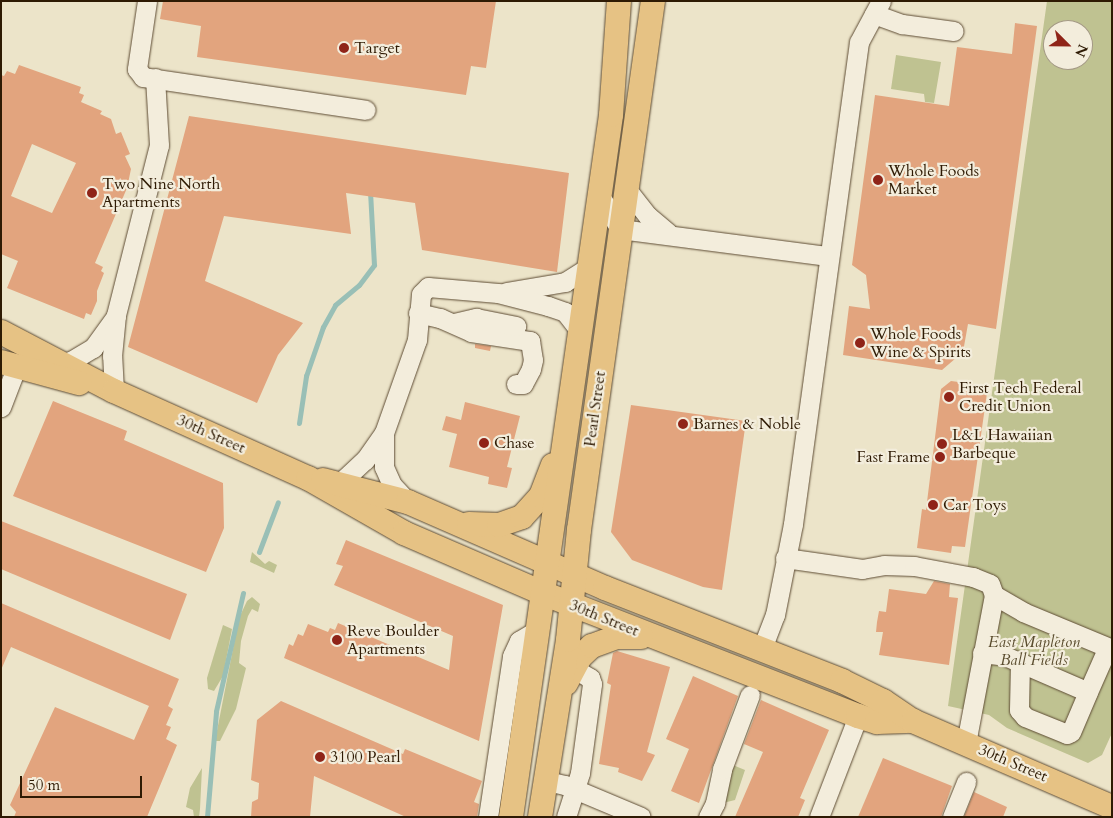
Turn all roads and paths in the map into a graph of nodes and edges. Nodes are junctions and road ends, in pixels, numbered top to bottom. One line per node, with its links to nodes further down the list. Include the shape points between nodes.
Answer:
1 (147, 1): 6 (street, via 137,69 143,77)
2 (619, 1): 9 (main road, Pearl Street, via 611,115)
3 (653, 1): 8 (main road, Pearl Street)
4 (877, 8): 5 (street, via 902,24); 12 (street, via 859,42)
5 (954, 31)
6 (155, 78): 7 (street); 16 (street, via 158,145)
7 (366, 110)
8 (625, 187): 10 (main road, Pearl Street); 11 (street, via 648,216)
9 (600, 196): 10 (street); 13 (main road, Pearl Street)
10 (620, 229): 11 (street); 32 (main road, Pearl Street)
11 (668, 233): 12 (street)
12 (828, 256): 30 (street, via 812,390)
13 (589, 267): 14 (street, via 565,282); 17 (main road, Pearl Street)
14 (498, 293): 15 (street, via 428,287 421,294); 17 (street, via 557,308)
15 (418, 313): 21 (street, via 455,324 468,339 530,346 531,369 523,384); 25 (street, via 417,340)
16 (116, 316): 19 (street, via 93,348 83,356); 22 (street, via 112,356)
17 (580, 331): 24 (main road, Pearl Street)
18 (1, 332): 19 (main road, 30th Street)
19 (60, 363): 22 (main road, 30th Street)
20 (8, 365): 22 (main road, 30th Street); 23 (street)
21 (516, 384)
22 (114, 391): 26 (main road, 30th Street)
23 (1, 407)
24 (568, 419): 29 (main road, via 547,484 529,512 515,521 499,525); 31 (main road, Pearl Street)
25 (384, 433): 27 (street, via 365,460); 28 (street, via 384,467 392,485)
26 (308, 478): 27 (main road, 30th Street); 33 (main road, 30th Street, via 404,534)
27 (340, 483): 28 (main road, 30th Street)
28 (408, 502): 29 (main road, 30th Street)
29 (447, 521): 31 (main road, 30th Street)
30 (785, 558): 34 (street, via 862,569 884,564 914,566 985,580); 39 (street, via 774,615)
31 (549, 563): 32 (main road, 30th Street); 33 (main road, Pearl Street)
32 (574, 574): 35 (main road, Pearl Street); 39 (main road, 30th Street)
33 (545, 594): 35 (main road, 30th Street); 36 (main road, Pearl Street)
34 (994, 595): 38 (street, via 1023,612); 40 (street)
35 (572, 606): 37 (main road, 30th Street); 45 (main road, Pearl Street)
36 (539, 629): 53 (street, via 519,641 512,656); 54 (main road, Pearl Street)
37 (654, 639): 42 (main road, via 610,638 586,651); 46 (main road, 30th Street)
38 (1109, 649): 43 (street)
39 (761, 651): 47 (main road, 30th Street, via 867,692)
40 (982, 653): 41 (street); 48 (street)
41 (1020, 662): 43 (street); 43 (street, via 1020,710 1025,717 1067,734 1071,732)
42 (573, 668): 45 (main road); 51 (street, via 590,678 592,684)
43 (1088, 692)
44 (750, 695): 58 (street)
45 (559, 698): 49 (main road, Pearl Street)
46 (858, 716): 47 (main road, 30th Street, via 877,722); 59 (street)
47 (913, 722): 48 (main road, 30th Street)
48 (966, 743): 52 (main road, 30th Street)
49 (547, 781): 51 (street); 55 (main road, Pearl Street)
50 (966, 782): 60 (street)
51 (575, 790): 56 (street); 57 (street)
52 (1111, 804)
53 (488, 817)
54 (511, 817)
55 (540, 817)
56 (566, 817)
57 (641, 817)
58 (708, 817)
59 (819, 817)
60 (952, 817)

